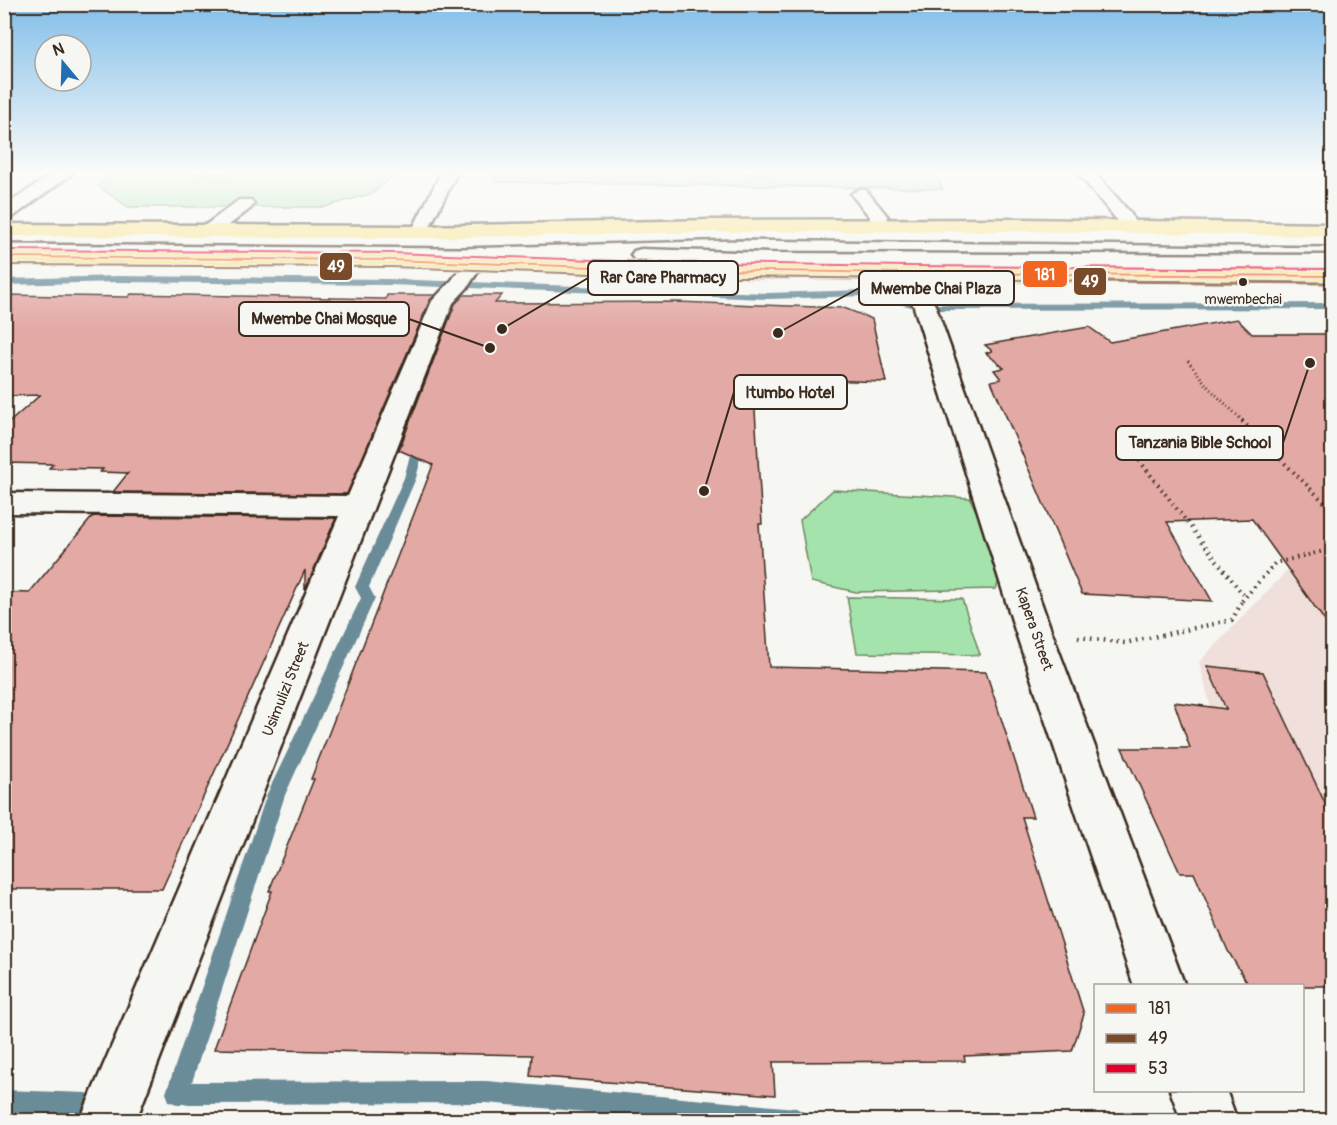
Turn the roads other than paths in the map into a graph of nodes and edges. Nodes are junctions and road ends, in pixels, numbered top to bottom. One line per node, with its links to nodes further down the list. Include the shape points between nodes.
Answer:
1 (217, 226): 8 (street)
2 (421, 226): 9 (street)
3 (844, 226): 9 (highway)
4 (919, 226): 5 (highway)
5 (1128, 228): 7 (highway)
6 (4, 230): 8 (highway)
7 (1332, 230)
8 (210, 231): 9 (highway)
9 (418, 232)
10 (4, 236): 11 (street, via 461,240 748,232)
11 (1332, 239)
12 (4, 246): 14 (street, via 792,260)
13 (4, 257): 15 (highway)
14 (1332, 261)
15 (473, 264): 16 (highway); 19 (street, Usimulizi Street, via 443,301)
16 (909, 273): 17 (highway); 20 (street, Kapera Street, via 925,307 1033,630)
17 (1332, 276)
18 (4, 503): 19 (street)
19 (362, 506): 22 (street, Usimulizi Street)
20 (1159, 984)
21 (1199, 1092): 23 (street)
22 (108, 1120)
23 (1209, 1120)

